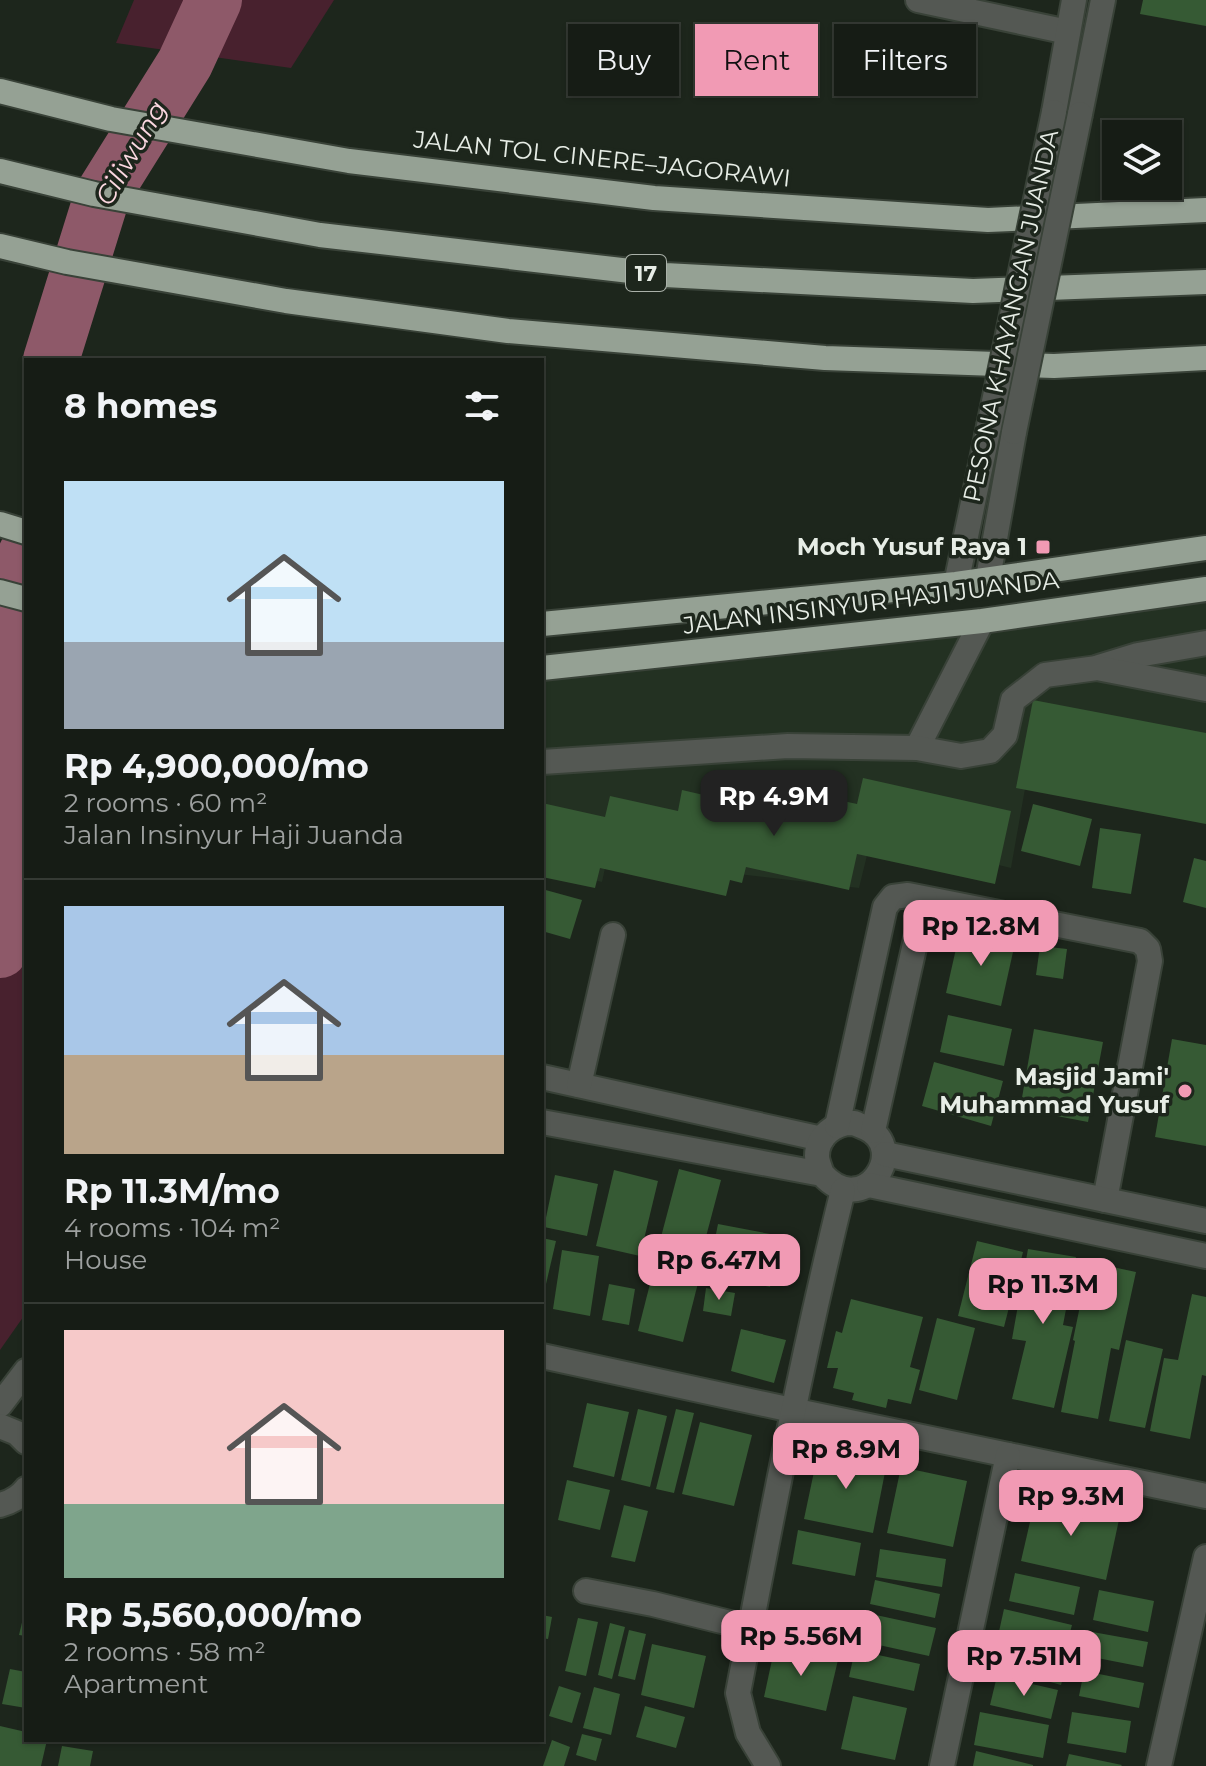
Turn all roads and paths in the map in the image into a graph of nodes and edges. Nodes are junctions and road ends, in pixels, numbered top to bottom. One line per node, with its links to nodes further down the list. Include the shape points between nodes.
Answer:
1 (918, 0): 4 (street)
2 (1074, 0): 4 (street, PESONA KHAYANGAN JUANDA)
3 (1103, 0): 14 (street, PESONA KHAYANGAN JUANDA, bridge)
4 (1068, 32): 15 (street, PESONA KHAYANGAN JUANDA, bridge)
5 (0, 91): 7 (highway, JALAN TOL CINERE–JAGORAWI, via 111,119 349,161 654,198 988,220)
6 (0, 171): 9 (highway, 17, via 94,194 320,235 665,275 973,291)
7 (1206, 210)
8 (0, 246): 10 (highway, via 286,301 508,331 825,358 1054,366)
9 (1206, 282)
10 (1206, 358)
11 (0, 524): 12 (highway)
12 (24, 531)
13 (1206, 548): 14 (highway, JALAN INSINYUR HAJI JUANDA)
14 (988, 578): 15 (highway, JALAN INSINYUR HAJI JUANDA)
15 (956, 584): 20 (highway, JALAN INSINYUR HAJI JUANDA)
16 (1206, 589): 19 (highway, JALAN INSINYUR HAJI JUANDA)
17 (0, 592): 18 (highway)
18 (24, 598)
19 (982, 621): 22 (highway, JALAN INSINYUR HAJI JUANDA); 25 (street)
20 (544, 624)
21 (1206, 643): 23 (street)
22 (544, 668)
23 (1097, 668): 24 (street); 25 (street, via 1045,675 1013,700 1005,735 990,751 961,756)
24 (1206, 689)
25 (917, 748): 26 (street, via 788,746)
26 (544, 762)
27 (925, 899): 32 (street); 33 (street, via 900,896 885,907); 38 (street, via 1140,941 1148,949)
28 (613, 935): 30 (street)
29 (544, 1077): 30 (street)
30 (579, 1085): 33 (street)
31 (544, 1122): 35 (street)
32 (873, 1131): 33 (street, via 856,1123); 34 (street)
33 (829, 1132): 35 (street, via 817,1156)
34 (885, 1154): 36 (street, via 881,1172); 38 (street)
35 (822, 1174): 37 (street)
36 (869, 1185): 37 (street); 40 (street)
37 (843, 1190): 44 (street)
38 (1105, 1200): 39 (street)
39 (1206, 1221)
40 (1206, 1256)
41 (544, 1356): 44 (street)
42 (24, 1374): 43 (street)
43 (0, 1405)
44 (792, 1410): 47 (street); 53 (street)
45 (0, 1426): 46 (street)
46 (24, 1440)
47 (1008, 1455): 49 (street); 55 (street)
48 (24, 1491): 50 (street)
49 (1206, 1496)
50 (0, 1505)
51 (1206, 1557): 56 (street)
52 (586, 1591): 53 (street)
53 (750, 1628): 54 (street, via 738,1693 748,1733)
54 (768, 1766)
55 (942, 1766)
56 (1159, 1766)

